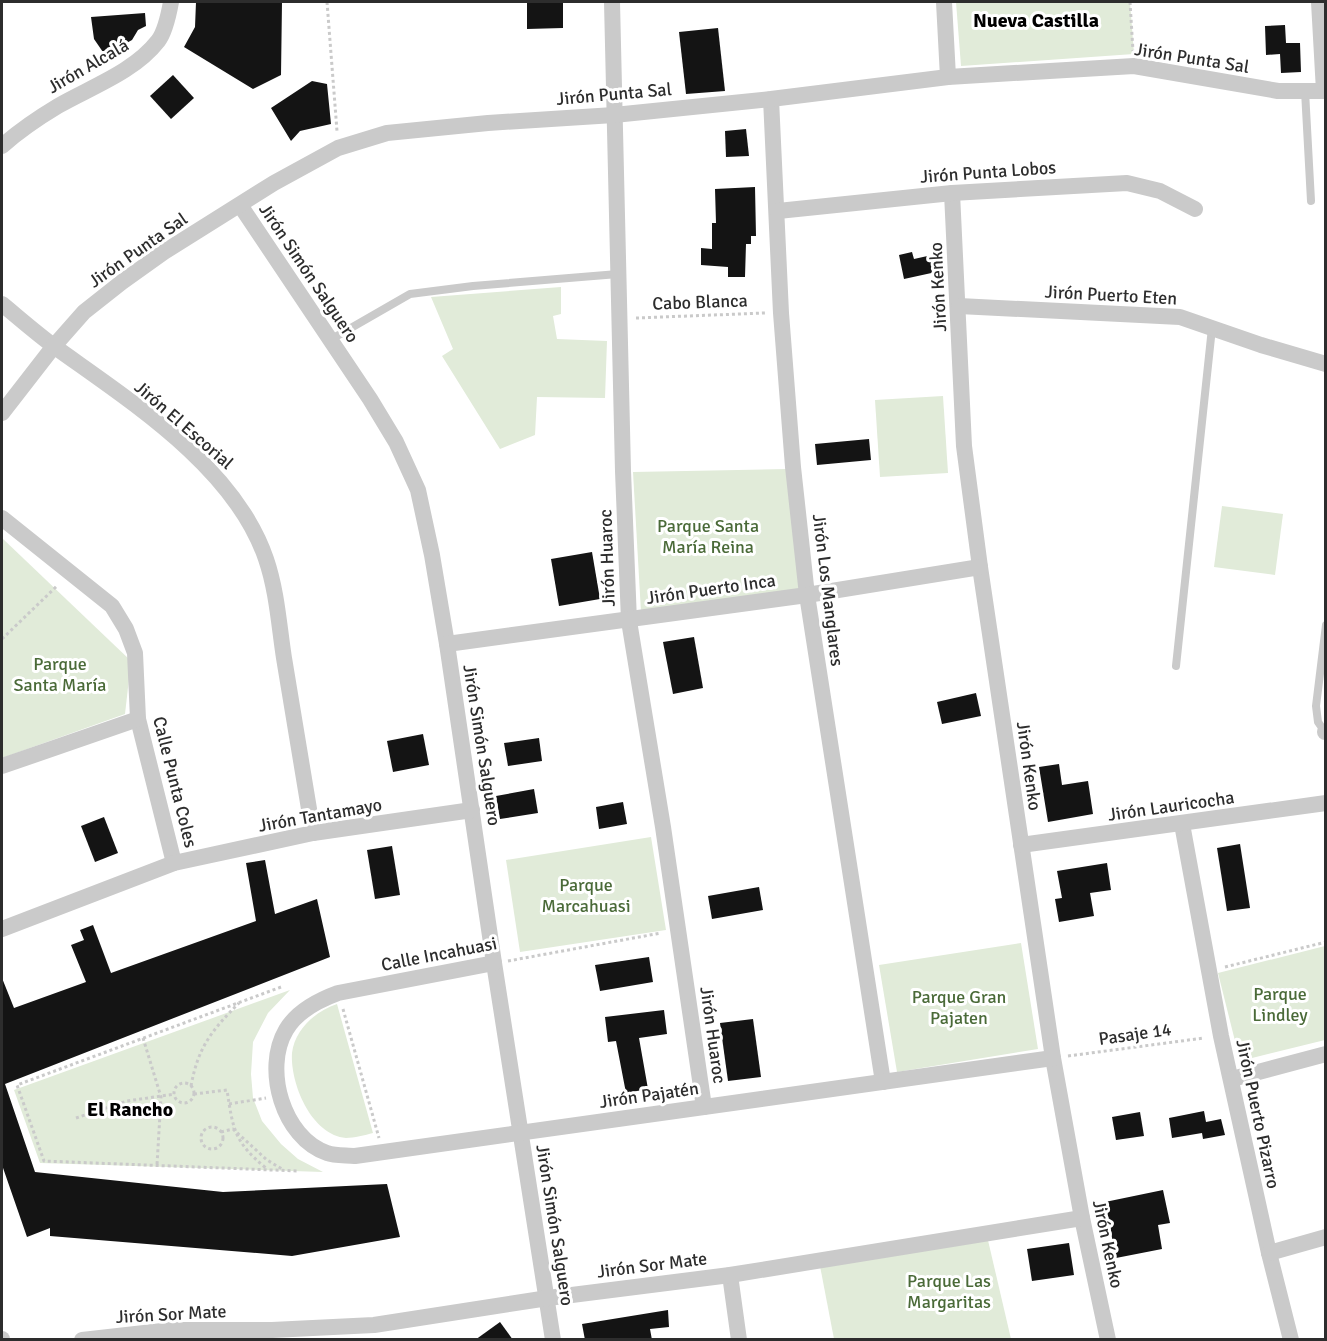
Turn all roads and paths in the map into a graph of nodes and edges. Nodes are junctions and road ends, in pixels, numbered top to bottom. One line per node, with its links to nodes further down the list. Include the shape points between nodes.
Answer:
1 (171, 2): 13 (street, Jirón Alcalá, via 160,39 144,57 23,128)
2 (327, 2): 14 (path)
3 (612, 2): 12 (street, Jirón Huaroc)
4 (944, 2): 8 (street)
5 (1130, 2): 7 (path)
6 (1318, 2): 10 (street)
7 (1134, 66): 8 (street, Jirón Punta Sal); 9 (street, Jirón Punta Sal, via 1278,91)
8 (948, 77): 11 (street, Jirón Punta Sal)
9 (1305, 91): 10 (street, Jirón Punta Sal); 16 (lane)
10 (1325, 91)
11 (771, 99): 12 (street, Jirón Punta Sal); 19 (street, Jirón Los Manglares)
12 (614, 116): 14 (street, Jirón Punta Sal, via 387,133); 20 (street, Jirón Huaroc)
13 (2, 146)
14 (338, 148): 17 (street, Jirón Punta Sal)
15 (952, 193): 18 (street, Jirón Punta Lobos, via 1127,183 1161,191); 19 (street, Jirón Punta Lobos); 22 (street, Jirón Kenko)
16 (1311, 201)
17 (240, 205): 26 (street, Jirón Simón Salguero); 27 (street, Jirón Punta Sal, via 122,282 84,312)
18 (1195, 209)
19 (778, 211): 23 (street, Jirón Los Manglares)
20 (618, 274): 24 (street, Jirón Huaroc); 26 (lane, via 410,294)
21 (2, 304): 27 (street, Jirón El Escorial)
22 (959, 306): 25 (street, Jirón Puerto Eten, via 1180,317); 31 (street, Jirón Kenko, via 964,446)
23 (781, 313): 24 (path, Cabo Blanca); 33 (street, Jirón Los Manglares)
24 (620, 318): 34 (street, Jirón Huaroc)
25 (1212, 327): 28 (street, Jirón Puerto Eten); 38 (lane)
26 (330, 340): 37 (street, Jirón Simón Salguero, via 396,442 418,490)
27 (54, 346): 29 (street, Jirón Punta Sal); 45 (street, Jirón El Escorial, via 173,437 218,478 245,516 266,559 275,600)
28 (1326, 364)
29 (2, 413)
30 (2, 518): 32 (street, Calle Punta Coles)
31 (980, 567): 33 (street, Jirón Puerto Inca); 46 (street, Jirón Kenko)
32 (71, 573): 36 (path); 39 (street, Calle Punta Coles, via 112,606 126,629 135,653)
33 (807, 595): 34 (street, Jirón Puerto Inca); 61 (street, Jirón Los Manglares)
34 (629, 621): 37 (street, Jirón Puerto Inca); 49 (street, Jirón Huaroc)
35 (1326, 624): 40 (lane, via 1316,706 1318,722)
36 (2, 639)
37 (447, 644): 43 (street, Jirón Simón Salguero)
38 (1176, 666)
39 (138, 718): 41 (street); 47 (street, Calle Punta Coles)
40 (1325, 732)
41 (2, 766)
42 (1326, 803): 44 (street, Jirón Lauricocha)
43 (472, 810): 45 (street, Jirón Tantamayo); 51 (street, Jirón Simón Salguero)
44 (1182, 824): 46 (street, Jirón Lauricocha); 52 (street, Jirón Puerto Pizarro)
45 (313, 833): 47 (street, Jirón Tantamayo)
46 (1021, 846): 59 (street, Jirón Kenko)
47 (174, 863): 48 (street, Jirón Tantamayo)
48 (2, 929)
49 (678, 930): 51 (path, Calle Incahuasi); 68 (street, Jirón Huaroc)
50 (1326, 942): 52 (path)
51 (494, 963): 54 (street, Calle Incahuasi); 72 (street, Jirón Simón Salguero)
52 (1209, 971): 56 (street, Jirón Puerto Pizarro)
53 (281, 987): 55 (path)
54 (338, 993): 65 (street, Calle Incahuasi, via 321,999 297,1016 286,1030 278,1050); 73 (path)
55 (241, 1002): 57 (path); 62 (path, via 202,1047)
56 (1221, 1036): 59 (path, Pasaje 14); 60 (street, Jirón Puerto Pizarro)
57 (143, 1038): 66 (path); 74 (path, via 17,1085 44,1161)
58 (1326, 1054): 60 (street)
59 (1053, 1058): 61 (street, Jirón Pajatén); 78 (street, Jirón Kenko)
60 (1232, 1079): 80 (street, Jirón Puerto Pizarro)
61 (883, 1082): 68 (street, Jirón Pajatén)
62 (191, 1086): 63 (path, via 180,1085); 64 (path)
63 (175, 1094): 64 (path, via 185,1103); 66 (path)
64 (194, 1094): 67 (path, via 227,1090)
65 (279, 1096): 67 (path); 73 (street, Jirón Pajatén, via 289,1120 307,1140 327,1153)
66 (161, 1097): 69 (path, via 127,1101); 74 (path)
67 (229, 1104): 70 (path)
68 (704, 1107): 72 (street, Jirón Pajatén)
69 (76, 1118)
70 (233, 1129): 71 (path); 75 (path, via 250,1155); 76 (path)
71 (221, 1132): 71 (path, via 212,1127 205,1129 203,1145 217,1148 223,1138)
72 (520, 1133): 73 (street, Jirón Pajatén); 82 (street, Jirón Simón Salguero)
73 (383, 1153)
74 (157, 1166): 75 (path)
75 (267, 1170): 76 (path)
76 (284, 1170): 77 (path)
77 (298, 1171)
78 (1082, 1218): 81 (street, Jirón Sor Mate); 87 (street, Jirón Kenko)
79 (1326, 1236): 80 (street)
80 (1269, 1253): 88 (street, Jirón Puerto Pizarro)
81 (730, 1275): 82 (street, Jirón Sor Mate); 86 (street)
82 (548, 1298): 83 (street, Jirón Sor Mate); 85 (street, Jirón Simón Salguero)
83 (375, 1332): 84 (street, Jirón Sor Mate, via 171,1330)
84 (81, 1340)
85 (554, 1340)
86 (739, 1340)
87 (1108, 1340)
88 (1291, 1340)

